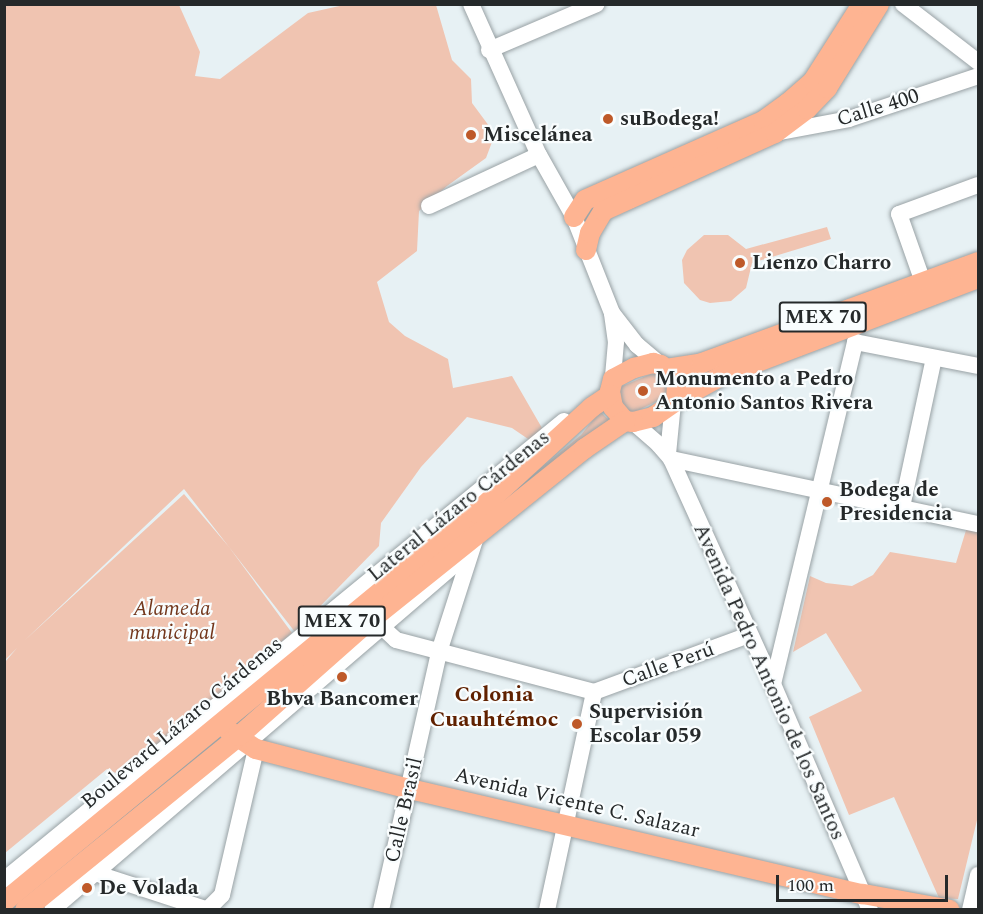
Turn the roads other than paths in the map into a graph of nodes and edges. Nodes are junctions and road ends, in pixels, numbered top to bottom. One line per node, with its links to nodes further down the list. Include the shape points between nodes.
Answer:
1 (471, 4): 6 (street)
2 (597, 4): 6 (street)
3 (862, 4): 13 (main road, via 813,81 788,103 763,121 585,200)
4 (879, 4): 9 (main road, via 827,88)
5 (903, 4): 7 (street)
6 (489, 50): 10 (street)
7 (978, 62)
8 (978, 76): 9 (street, Calle 400, via 849,119)
9 (775, 133): 14 (main road, via 603,211 590,233)
10 (539, 155): 12 (street); 13 (street)
11 (978, 185): 17 (street, via 899,214)
12 (429, 206)
13 (574, 217): 14 (street)
14 (586, 250): 18 (street)
15 (978, 262): 17 (main road, MEX 70)
16 (978, 278): 19 (main road, MEX 70)
17 (923, 282): 22 (main road, MEX 70, via 702,363)
18 (612, 313): 22 (street, via 637,345); 23 (street, via 616,342)
19 (851, 334): 20 (street); 24 (main road, MEX 70, via 707,381); 27 (street)
20 (934, 358): 21 (street); 28 (street)
21 (978, 366)
22 (664, 367): 23 (main road, MEX 70, via 653,363 634,368); 24 (main road, via 672,372 677,385)
23 (611, 387): 25 (main road, via 613,407); 30 (main road, Boulevard Lázaro Cárdenas / MEX 70); 42 (street, Lateral Lázaro Cárdenas, via 571,415)
24 (674, 402): 25 (main road, MEX 70, via 653,417); 26 (street)
25 (632, 423): 26 (street); 30 (main road, Boulevard Lázaro Cárdenas / MEX 70, via 584,449)
26 (669, 457): 27 (street); 32 (street, Avenida Pedro Antonio de los Santos)
27 (818, 491): 28 (street); 34 (street)
28 (902, 507): 29 (street)
29 (978, 524)
30 (478, 532): 31 (street, Lateral Lázaro Cárdenas); 33 (street, Calle Brasil); 36 (main road, Boulevard Lázaro Cárdenas / MEX 70, via 347,616); 37 (main road, Boulevard Lázaro Cárdenas / MEX 70, via 362,627)
31 (382, 627): 33 (street, Calle Perú, via 396,640); 37 (street, Lateral Lázaro Cárdenas)
32 (749, 635): 34 (street, Avenida Pedro Antonio de los Santos); 35 (street, Calle Perú)
33 (439, 652): 35 (street, Calle Perú); 38 (street, Calle Brasil)
34 (773, 684): 44 (street, Avenida Pedro Antonio de los Santos)
35 (594, 692): 39 (street)
36 (219, 726): 37 (main road, Avenida Vicente C. Salazar); 40 (main road, Boulevard Lázaro Cárdenas / MEX 70)
37 (247, 743): 38 (main road, Avenida Vicente C. Salazar); 40 (main road, Boulevard Lázaro Cárdenas / MEX 70); 47 (street, via 222,894)
38 (410, 789): 39 (main road, Avenida Vicente C. Salazar); 48 (street, Calle Brasil)
39 (566, 823): 44 (main road, Avenida Vicente C. Salazar); 49 (street)
40 (84, 860): 43 (main road, Boulevard Lázaro Cárdenas / MEX 70); 45 (main road, Boulevard Lázaro Cárdenas / MEX 70); 46 (street); 47 (street)
41 (978, 875): 51 (street)
42 (4, 880)
43 (4, 902)
44 (866, 902): 50 (main road, Avenida Vicente C. Salazar)
45 (25, 909)
46 (52, 909)
47 (208, 909)
48 (381, 909)
49 (547, 909)
50 (940, 909)
51 (970, 909)

